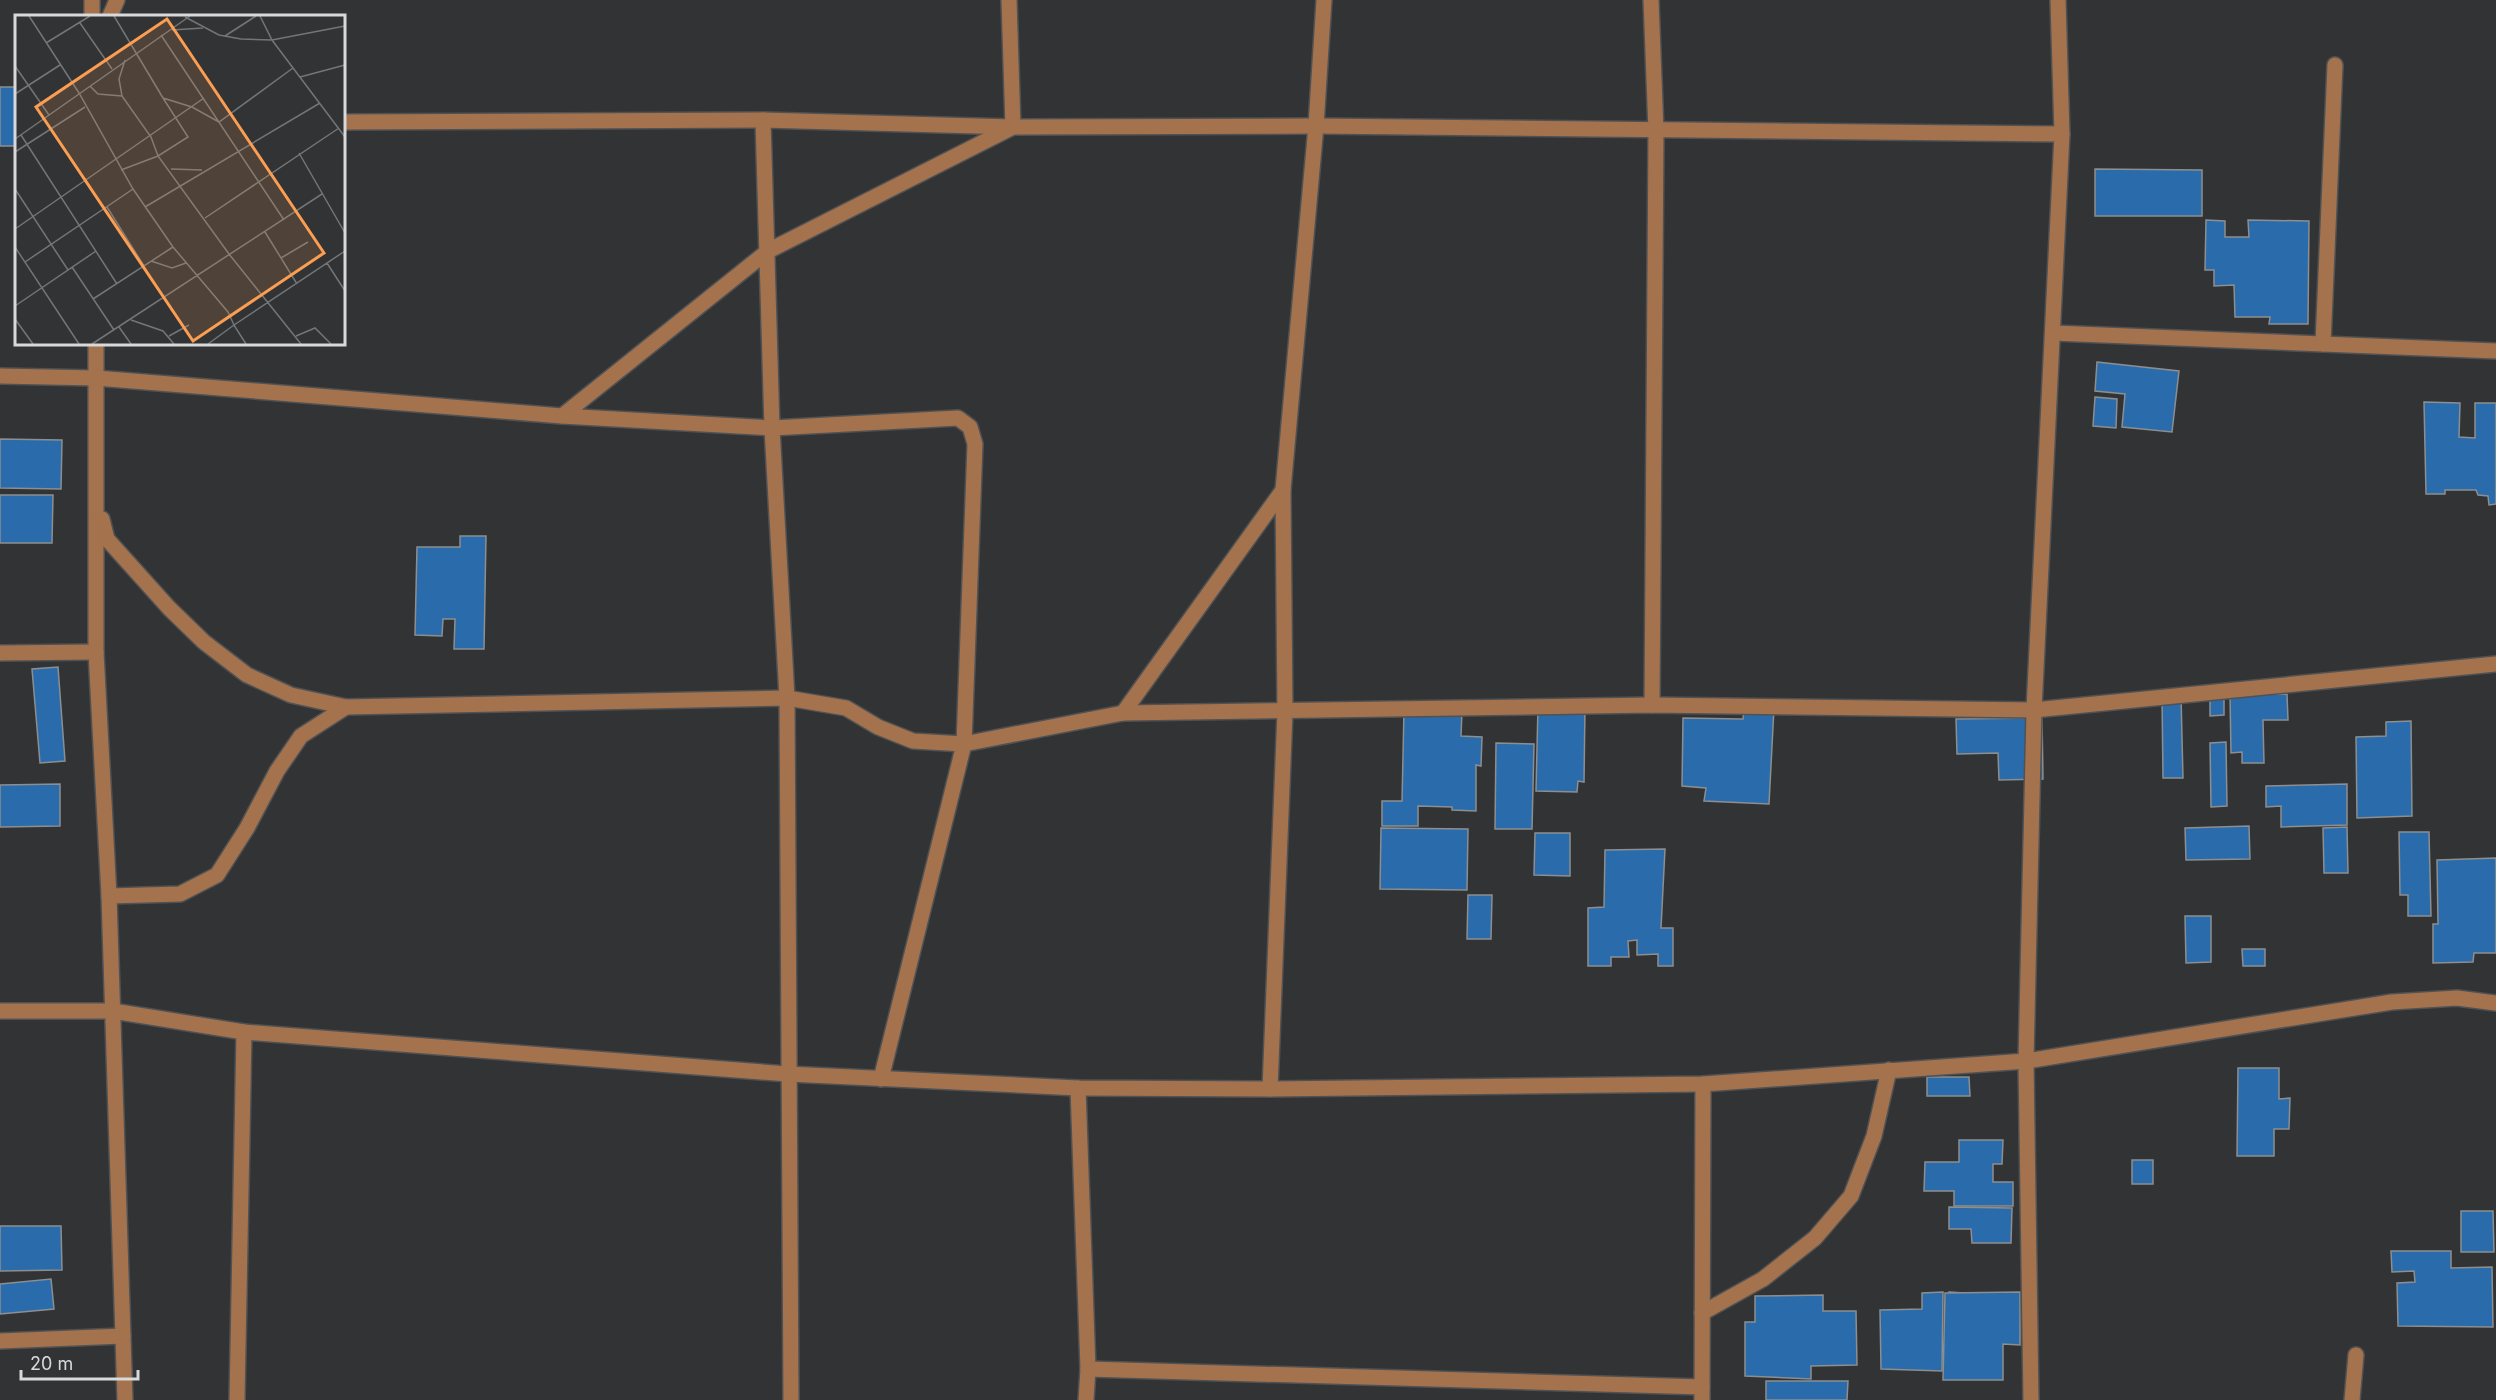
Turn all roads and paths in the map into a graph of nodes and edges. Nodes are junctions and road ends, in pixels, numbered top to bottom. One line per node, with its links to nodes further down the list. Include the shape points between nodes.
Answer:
1 (117, 0): 6 (street)
2 (1009, 0): 11 (street)
3 (1324, 0): 10 (street)
4 (1651, 0): 12 (street)
5 (2058, 0): 13 (street)
6 (110, 15)
7 (2335, 65): 16 (street)
8 (763, 120): 9 (street); 11 (street); 14 (street)
9 (345, 122)
10 (1316, 126): 11 (street); 12 (street); 23 (street)
11 (1013, 127): 14 (street)
12 (1656, 131): 13 (street); 29 (street)
13 (2062, 134): 15 (street)
14 (768, 251): 21 (street); 22 (street)
15 (2053, 333): 16 (street); 31 (street)
16 (2324, 344): 18 (street)
17 (96, 345): 20 (street)
18 (2496, 351)
19 (0, 376): 20 (street)
20 (96, 378): 21 (street); 24 (street)
21 (562, 416): 22 (street)
22 (772, 428): 28 (street); 34 (street, via 958,418 970,427 975,444)
23 (1283, 490): 32 (street); 33 (street)
24 (96, 495): 25 (street); 30 (street, via 107,539 204,642 247,675 291,695)
25 (96, 652): 26 (street); 35 (street)
26 (0, 653)
27 (2496, 664): 31 (street)
28 (788, 698): 30 (street); 34 (street, via 846,708 913,741); 42 (street)
29 (1652, 705): 31 (street); 32 (street)
30 (346, 707): 35 (street, via 301,736 217,875 180,894)
31 (2034, 710): 40 (street)
32 (1285, 712): 33 (street); 46 (street)
33 (1123, 713): 34 (street)
34 (964, 744): 43 (street)
35 (109, 896): 38 (street)
36 (2496, 1003): 40 (street, via 2457,998 2392,1002)
37 (0, 1011): 38 (street)
38 (113, 1011): 39 (street); 48 (street)
39 (244, 1032): 42 (street); 54 (street)
40 (2026, 1060): 41 (street); 57 (street)
41 (1889, 1070): 44 (street); 47 (street, via 1874,1136 1851,1196 1815,1238 1763,1279)
42 (788, 1074): 43 (street); 55 (street)
43 (881, 1079): 45 (street)
44 (1703, 1084): 46 (street); 47 (street)
45 (1078, 1088): 46 (street); 51 (street)
46 (1270, 1089)
47 (1702, 1313): 52 (street)
48 (123, 1336): 49 (street); 53 (street)
49 (0, 1341)
50 (2356, 1355): 58 (street)
51 (1088, 1369): 52 (street); 56 (street)
52 (1702, 1394)
53 (125, 1400)
54 (237, 1400)
55 (791, 1400)
56 (1086, 1400)
57 (2031, 1400)
58 (2352, 1400)

